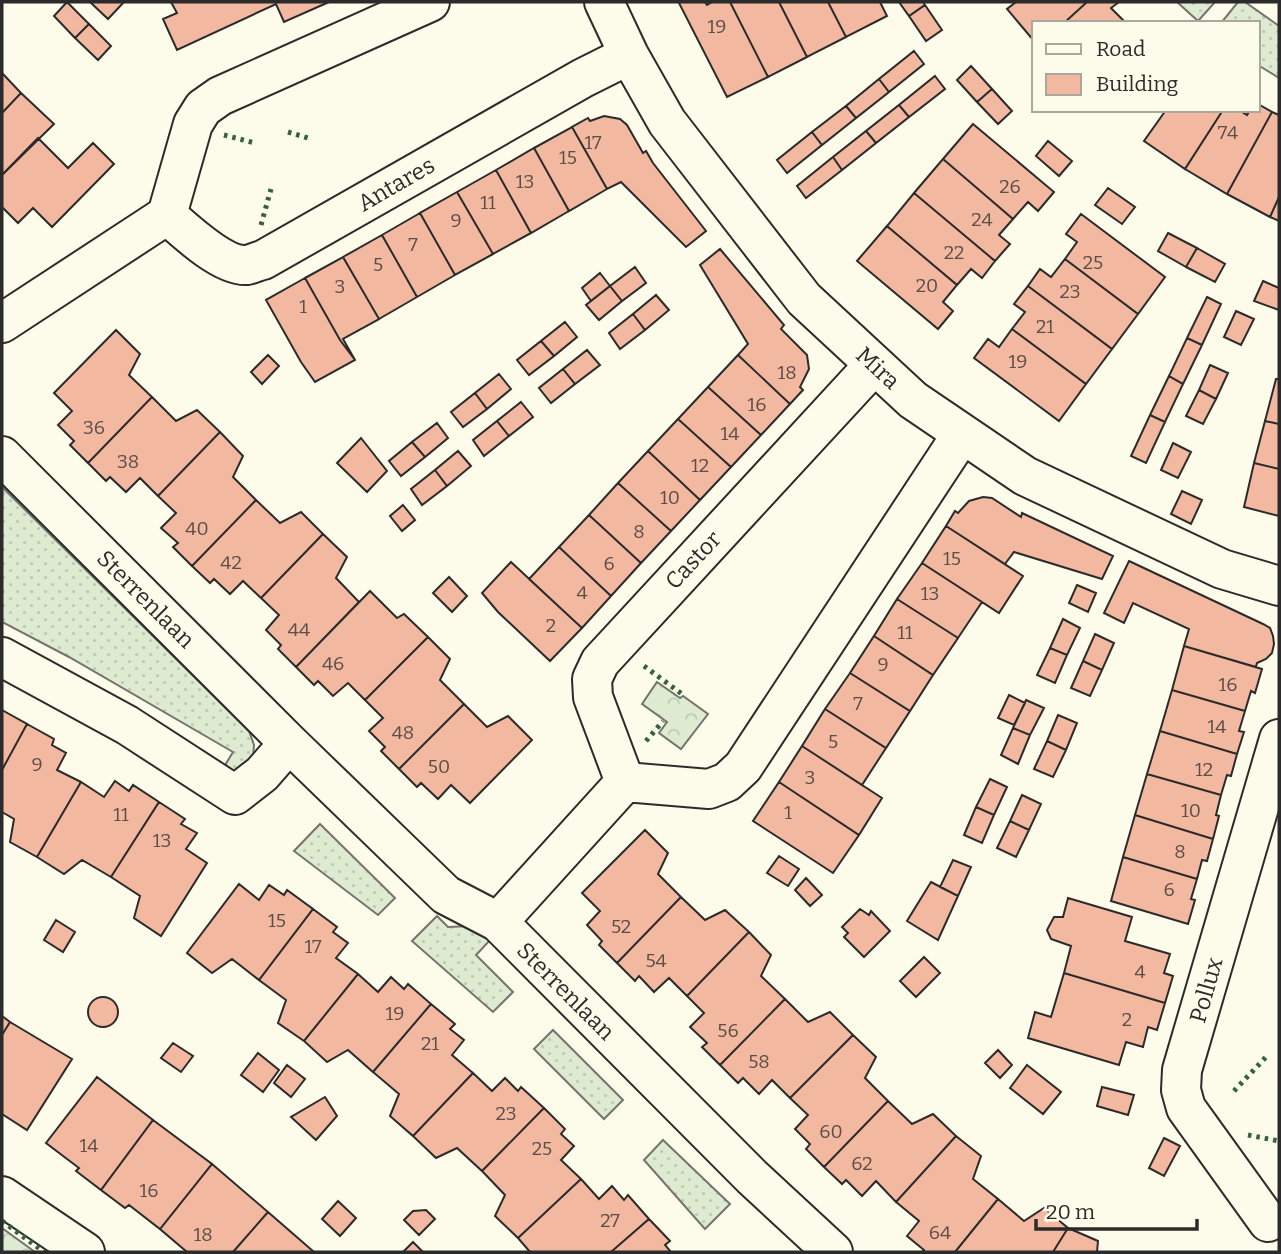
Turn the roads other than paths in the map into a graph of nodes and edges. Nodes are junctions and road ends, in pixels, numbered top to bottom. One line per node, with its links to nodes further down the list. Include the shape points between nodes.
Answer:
1 (430, 2): 4 (street, via 220,96 203,108 193,124)
2 (604, 2): 3 (street, Mira)
3 (629, 55): 4 (street, Antares, via 263,260 232,263 192,238); 6 (street, Mira, via 667,122 804,299)
4 (167, 215): 5 (street)
5 (2, 323)
6 (874, 365): 7 (street, Mira); 13 (street, Castor, via 600,662 592,679 593,697)
7 (962, 434): 9 (street, Mira, via 1025,476 1222,569); 13 (street, via 744,768 709,789)
8 (2, 456): 12 (street, Sterrenlaan)
9 (1279, 586)
10 (2, 657): 12 (street, via 127,725 235,795 262,774)
11 (1279, 739): 16 (street, Pollux, via 1182,1070 1181,1090 1186,1108)
12 (289, 743): 14 (street, Sterrenlaan, via 446,895)
13 (625, 782): 14 (street)
14 (498, 922): 18 (street, Sterrenlaan, via 752,1178)
15 (2, 1196): 17 (street)
16 (1270, 1229)
17 (85, 1252)
18 (833, 1252)

